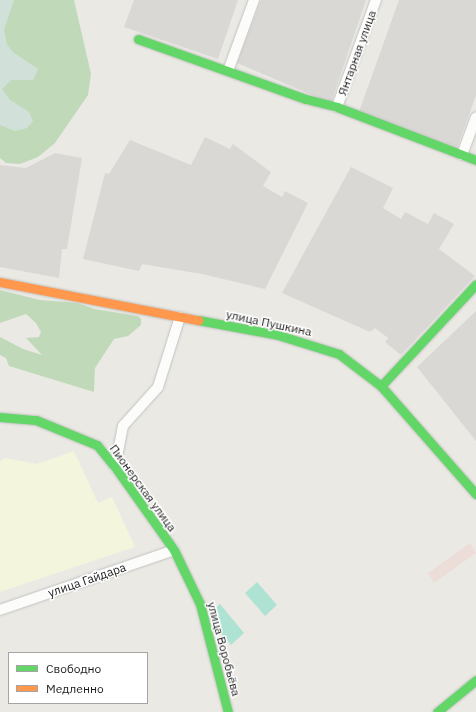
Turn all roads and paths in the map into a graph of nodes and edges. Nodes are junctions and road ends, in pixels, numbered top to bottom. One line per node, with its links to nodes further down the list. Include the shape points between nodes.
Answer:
1 (254, 0): 4 (street)
2 (376, 0): 5 (street, Янтарная улица)
3 (138, 39): 4 (street)
4 (228, 71): 5 (street, via 306,99)
5 (338, 107): 7 (street)
6 (476, 117): 7 (street)
7 (462, 155): 8 (street)
8 (476, 160)
9 (0, 282): 11 (street, улица Пушкина)
10 (476, 284): 12 (street)
11 (180, 317): 12 (street, улица Пушкина, via 278,335 324,348 339,354); 14 (street, via 158,387 123,426)
12 (381, 386): 15 (street, улица Пушкина)
13 (0, 417): 14 (street, Пионерская улица, via 36,420 97,445)
14 (115, 468): 16 (street, Пионерская улица)
15 (476, 494)
16 (174, 550): 17 (street, улица Гайдара); 19 (street, улица Воробьёва, via 200,604)
17 (0, 610)
18 (476, 680): 20 (street)
19 (228, 712)
20 (437, 712)

